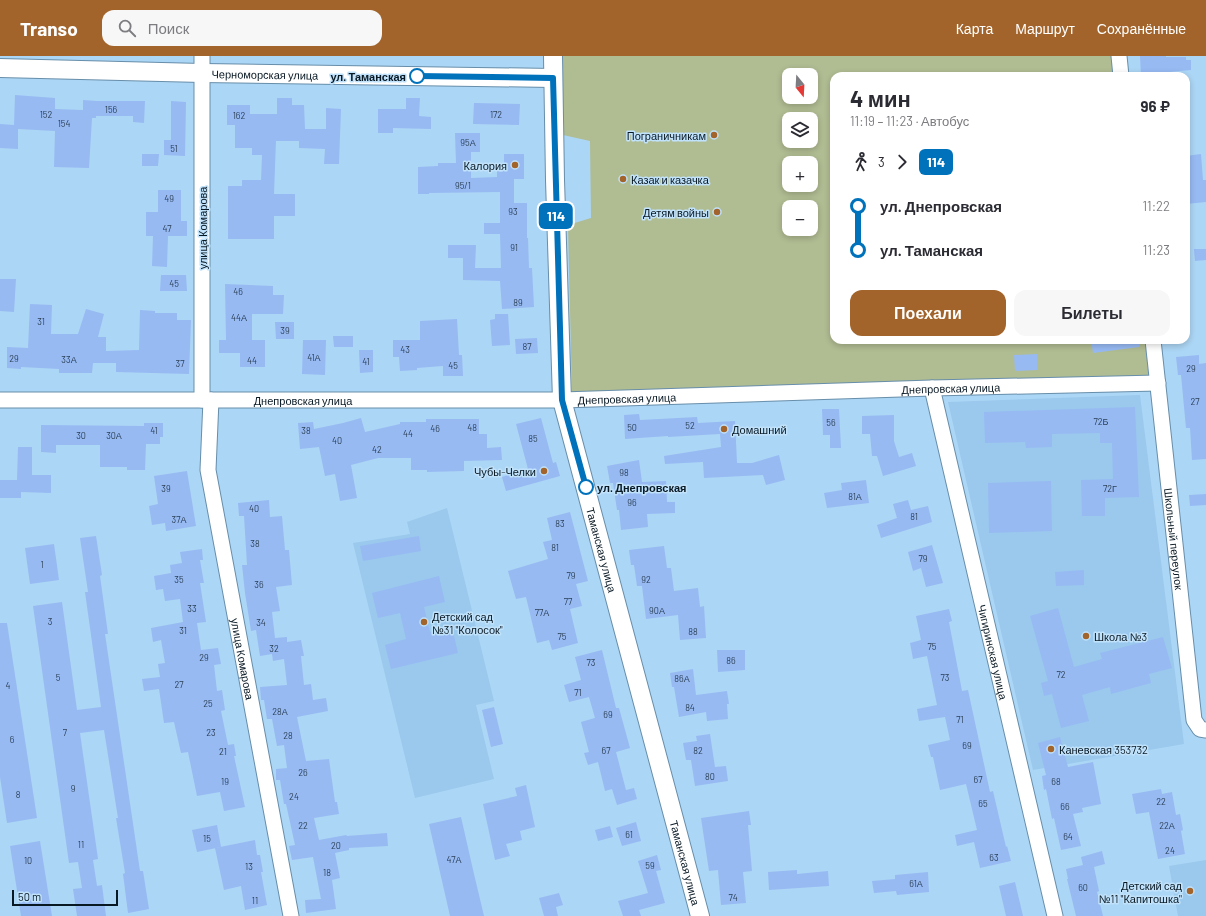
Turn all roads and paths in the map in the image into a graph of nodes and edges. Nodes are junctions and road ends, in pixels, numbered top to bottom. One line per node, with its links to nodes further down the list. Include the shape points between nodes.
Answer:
1 (553, 56): 6 (street, Таманская улица)
2 (1119, 56): 5 (street)
3 (202, 64): 4 (street, Черноморская улица); 6 (street, Черноморская улица); 11 (street, улица Комарова)
4 (0, 68)
5 (1121, 72)
6 (553, 78): 12 (street, Таманская улица)
7 (1153, 344): 8 (street, Школьный переулок)
8 (1158, 383): 9 (street, Днепровская улица); 13 (street, Школьный переулок, via 1194,720 1200,729)
9 (932, 388): 12 (street, Днепровская улица); 16 (street, Чигиринская улица)
10 (0, 400): 11 (street, Днепровская улица)
11 (206, 400): 12 (street, Днепровская улица); 14 (street, улица Комарова, via 208,470)
12 (562, 400): 15 (street, Таманская улица)
13 (1206, 730)
14 (290, 916)
15 (700, 916)
16 (1055, 916)

